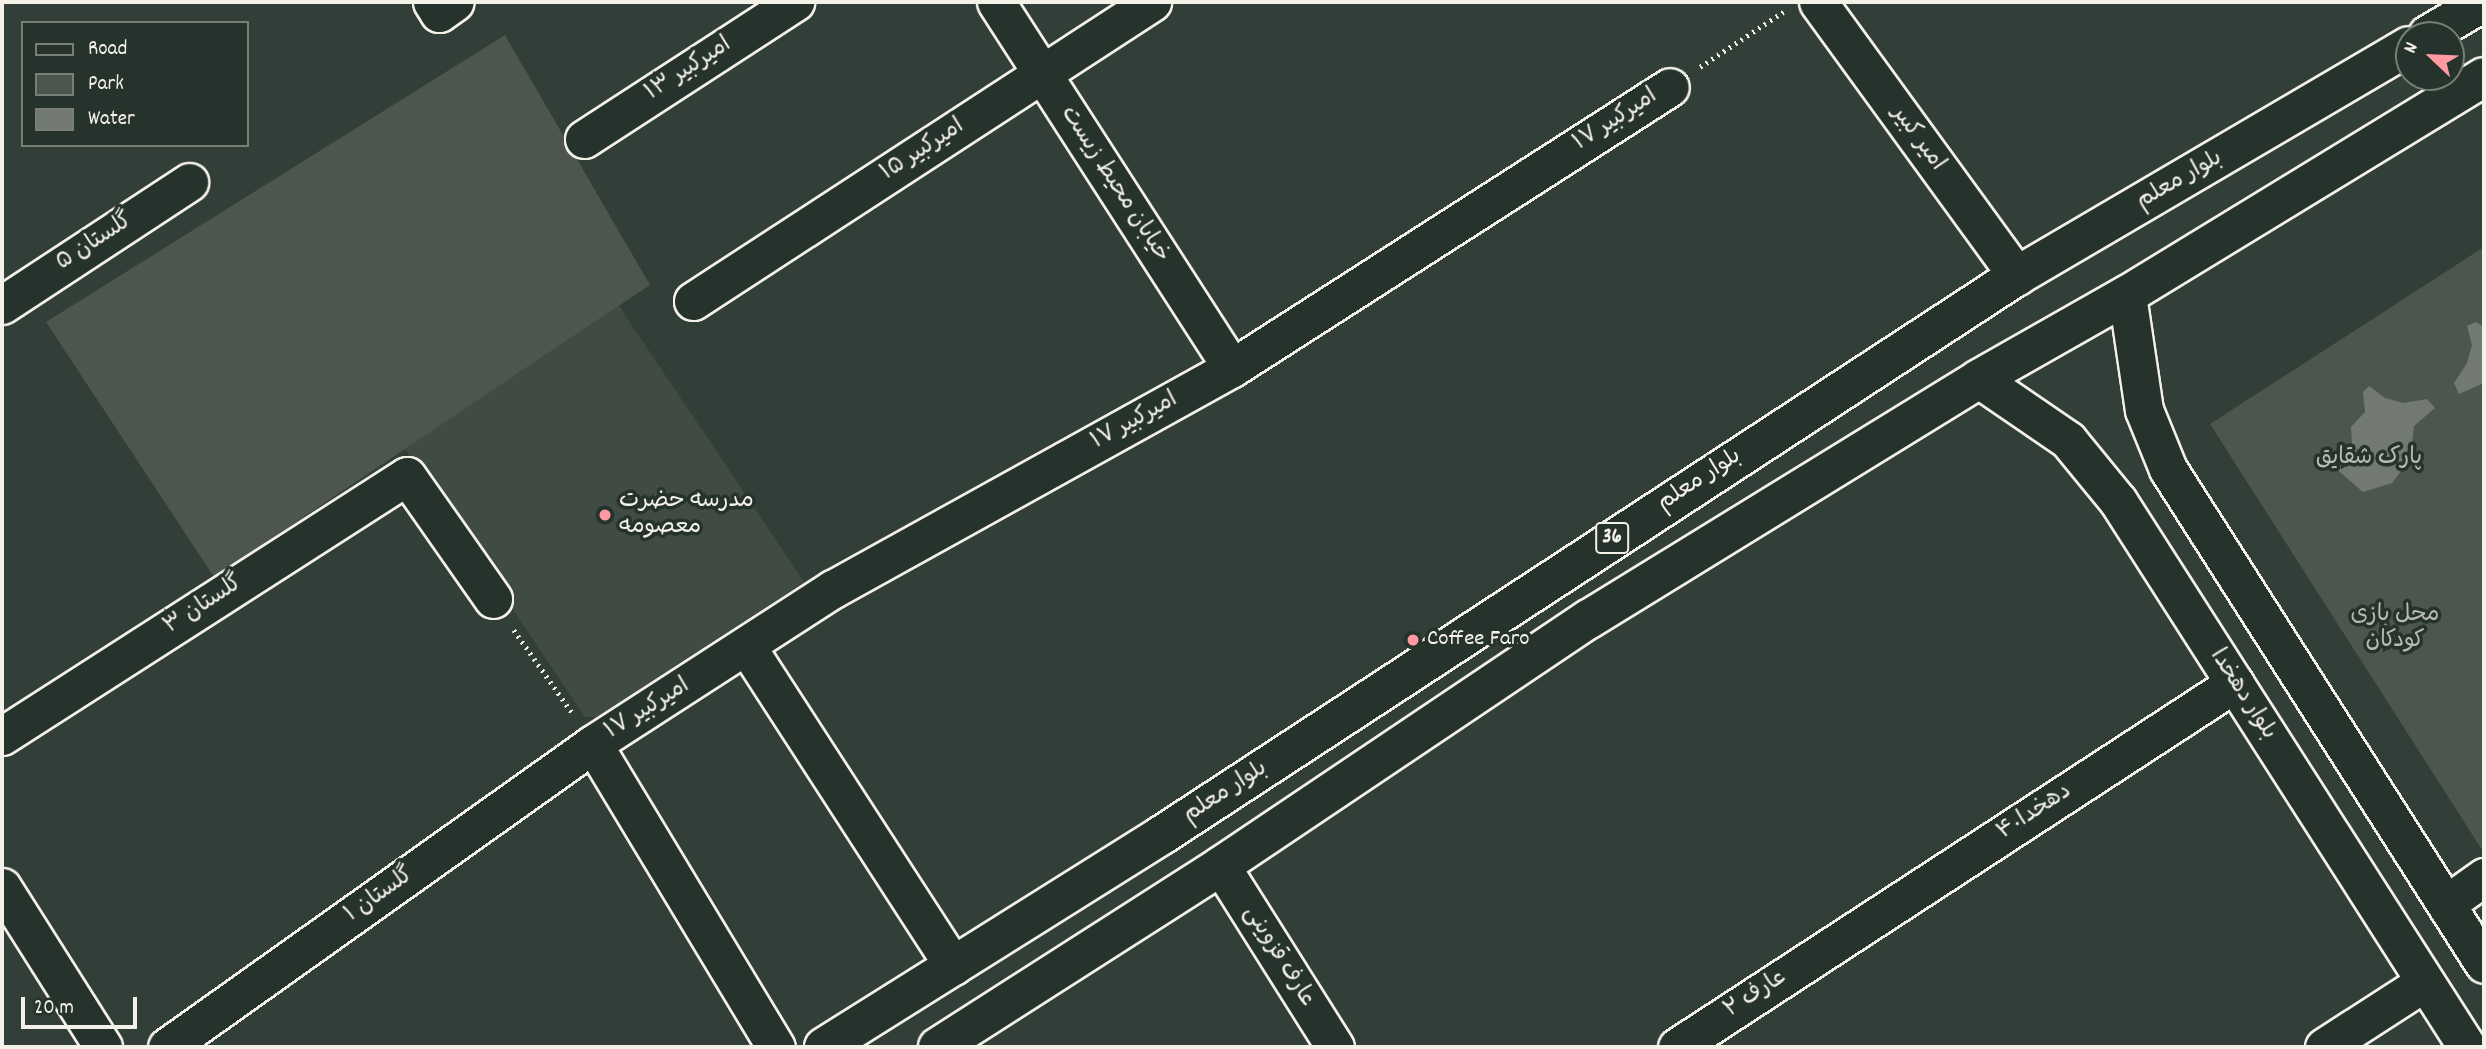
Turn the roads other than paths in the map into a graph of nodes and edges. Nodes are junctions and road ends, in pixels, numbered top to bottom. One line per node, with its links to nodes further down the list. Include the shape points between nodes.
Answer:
1 (795, 2): 11 (street, امیرکبیر ۱۳)
2 (996, 2): 8 (street, خیابان محیط زیست)
3 (1152, 2): 8 (street, امیرکبیر ۱۵)
4 (2484, 2): 6 (main road)
5 (1802, 6): 13 (street, امیر کبیر)
6 (2452, 21)
7 (2395, 54): 13 (main road, بلوار معلم / 36)
8 (1043, 73): 15 (street, امیرکبیر ۱۵); 17 (street, خیابان محیط زیست)
9 (2484, 77): 14 (main road, 36)
10 (1670, 87): 17 (street, امیرکبیر ۱۷)
11 (584, 139)
12 (189, 182): 16 (street, گلستان ۵)
13 (2017, 276): 30 (main road, بلوار معلم / 36, via 1162,835)
14 (2126, 295): 18 (main road, 36); 27 (street, via 2144,410 2168,469)
15 (693, 301)
16 (2, 304)
17 (1233, 368): 20 (street, امیرکبیر ۱۷, via 833,589)
18 (1979, 379): 21 (street, بلوار دهخدا, via 2068,440 2118,500); 24 (main road, 36, via 1588,619)
19 (493, 599): 22 (street, گلستان ۳, via 407,476)
20 (747, 647): 23 (street, امیرکبیر ۱۷); 30 (street)
21 (2235, 683): 28 (street, دهخدا۴۰); 31 (street, بلوار دهخدا)
22 (2, 736)
23 (593, 744): 33 (street, گلستان ۱); 34 (street)
24 (1221, 866): 36 (main road, 36); 37 (street, عارف قزوینی)
25 (2484, 877): 27 (street)
26 (2, 887): 32 (street)
27 (2446, 904): 29 (street)
28 (1836, 944): 38 (street, عارف ۲)
29 (2484, 964)
30 (953, 965): 35 (main road, بلوار معلم / 36)
31 (2425, 982): 39 (street); 40 (street, بلوار دهخدا)
32 (103, 1047)
33 (167, 1047)
34 (776, 1047)
35 (824, 1047)
36 (938, 1047)
37 (1335, 1047)
38 (1676, 1047)
39 (2325, 1047)
40 (2467, 1047)

